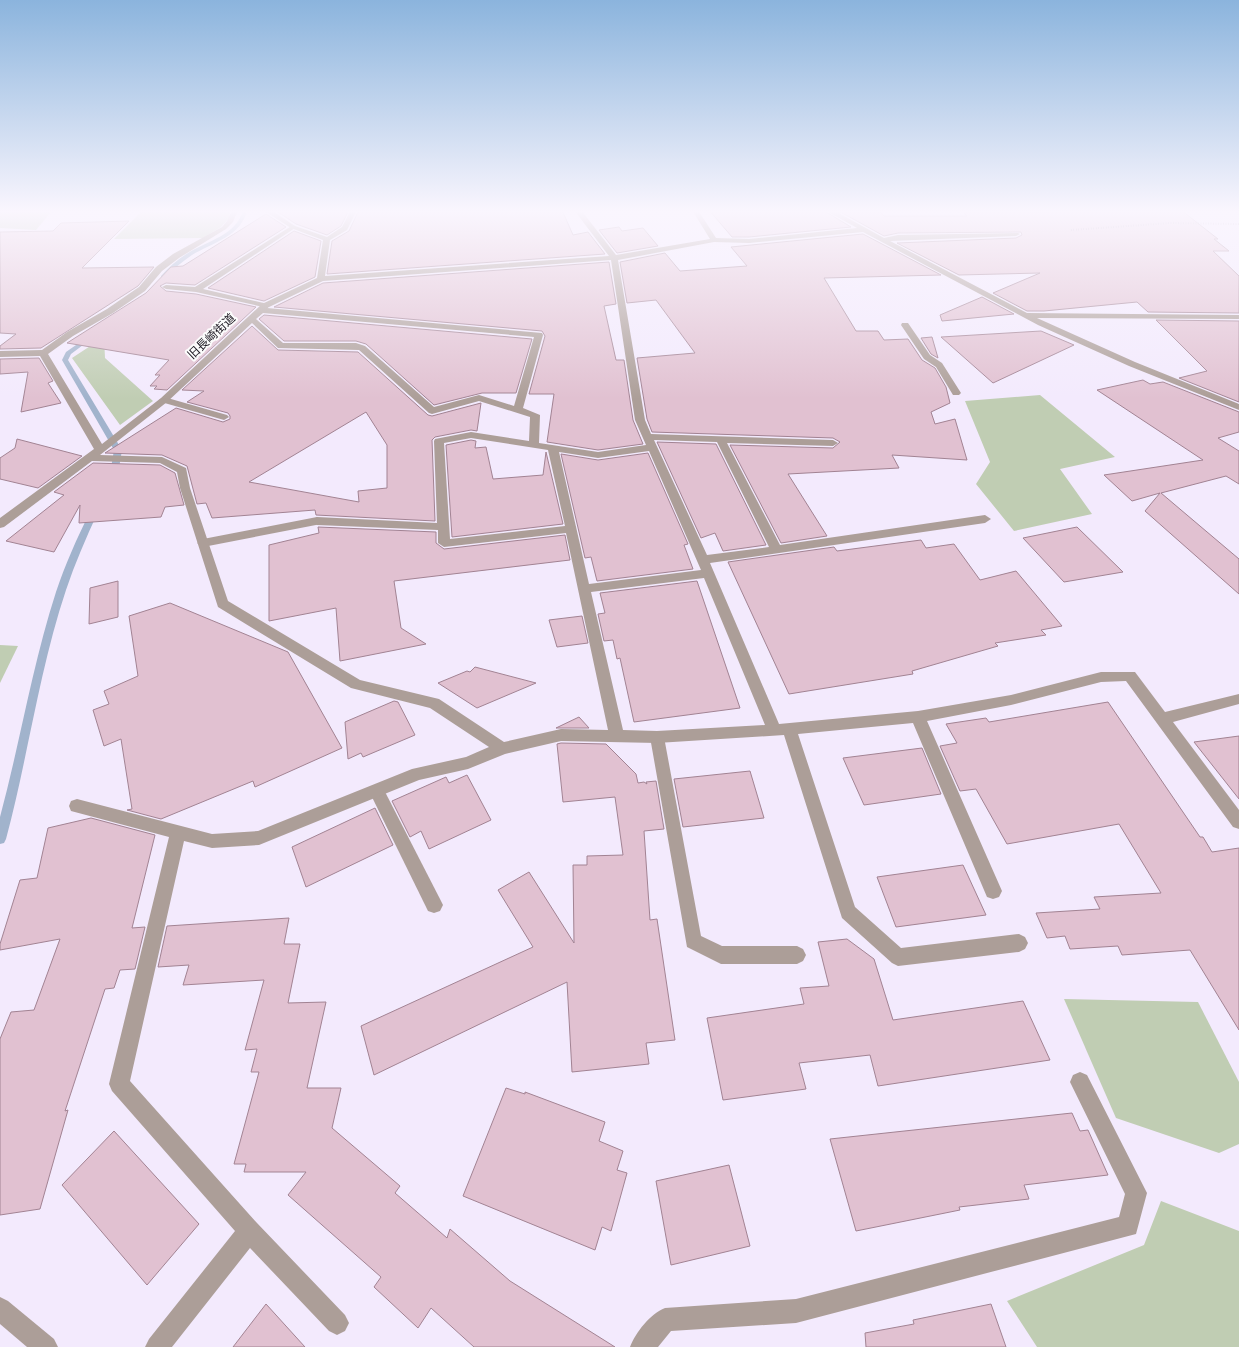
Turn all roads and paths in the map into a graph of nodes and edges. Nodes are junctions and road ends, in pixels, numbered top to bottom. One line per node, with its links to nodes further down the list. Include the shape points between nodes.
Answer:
1 (156, 273): 15 (street, via 142,289)
2 (222, 273): 9 (street)
3 (322, 273): 7 (street)
4 (407, 273): 7 (street, 旧長崎街道)
5 (616, 273): 23 (street, via 640,420)
6 (944, 273): 11 (street)
7 (321, 279): 10 (street, 旧長崎街道)
8 (166, 287): 9 (street)
9 (196, 290): 10 (street)
10 (263, 308): 13 (street, 旧長崎街道); 20 (street, via 539,335)
11 (1027, 315): 12 (street); 19 (street, via 1132,364)
12 (1239, 317)
13 (251, 318): 18 (street, 旧長崎街道); 20 (street, via 281,346 362,348 432,410 479,398)
14 (905, 326): 17 (street, via 928,357 939,365)
15 (43, 353): 16 (street); 27 (street)
16 (0, 354)
17 (956, 393)
18 (164, 400): 21 (street); 27 (street, 旧長崎街道)
19 (1237, 407)
20 (518, 410): 25 (street, via 535,415)
21 (224, 417)
22 (721, 440): 23 (street); 24 (street); 33 (street)
23 (650, 442): 26 (street, via 598,455); 34 (street)
24 (833, 443)
25 (534, 444): 26 (street); 30 (street, via 471,435 439,441)
26 (553, 448): 31 (street)
27 (97, 455): 29 (street, 旧長崎街道); 32 (street, via 162,460 182,470)
28 (985, 519): 33 (street)
29 (0, 524)
30 (443, 527): 31 (street, via 444,542); 32 (street, via 317,521)
31 (571, 529): 36 (street)
32 (203, 543): 43 (street, via 222,604 356,684 434,703)
33 (776, 549): 34 (street)
34 (703, 560): 35 (street)
35 (708, 573): 36 (street); 40 (street)
36 (584, 589): 41 (street)
37 (1239, 700): 39 (street)
38 (918, 717): 39 (street, via 1020,698 1101,678 1130,676); 40 (street); 48 (street)
39 (1162, 719): 46 (street)
40 (781, 730): 42 (street); 50 (street, via 848,912 898,957)
41 (616, 736): 42 (street); 43 (street, via 561,735)
42 (657, 736): 51 (street, via 693,941 721,954)
43 (502, 748): 44 (street, via 468,763 416,774)
44 (377, 790): 47 (street, via 259,838 212,841); 49 (street)
45 (77, 806): 47 (street)
46 (1239, 822)
47 (178, 834): 53 (street, via 118,1084)
48 (993, 892)
49 (434, 905)
50 (1019, 943)
51 (797, 955)
52 (1080, 1082): 58 (street, via 1136,1193 1128,1226 796,1310 665,1320)
53 (249, 1231): 55 (street); 57 (street)
54 (0, 1309): 56 (street)
55 (337, 1323)
56 (46, 1347)
57 (157, 1347)
58 (642, 1347)

